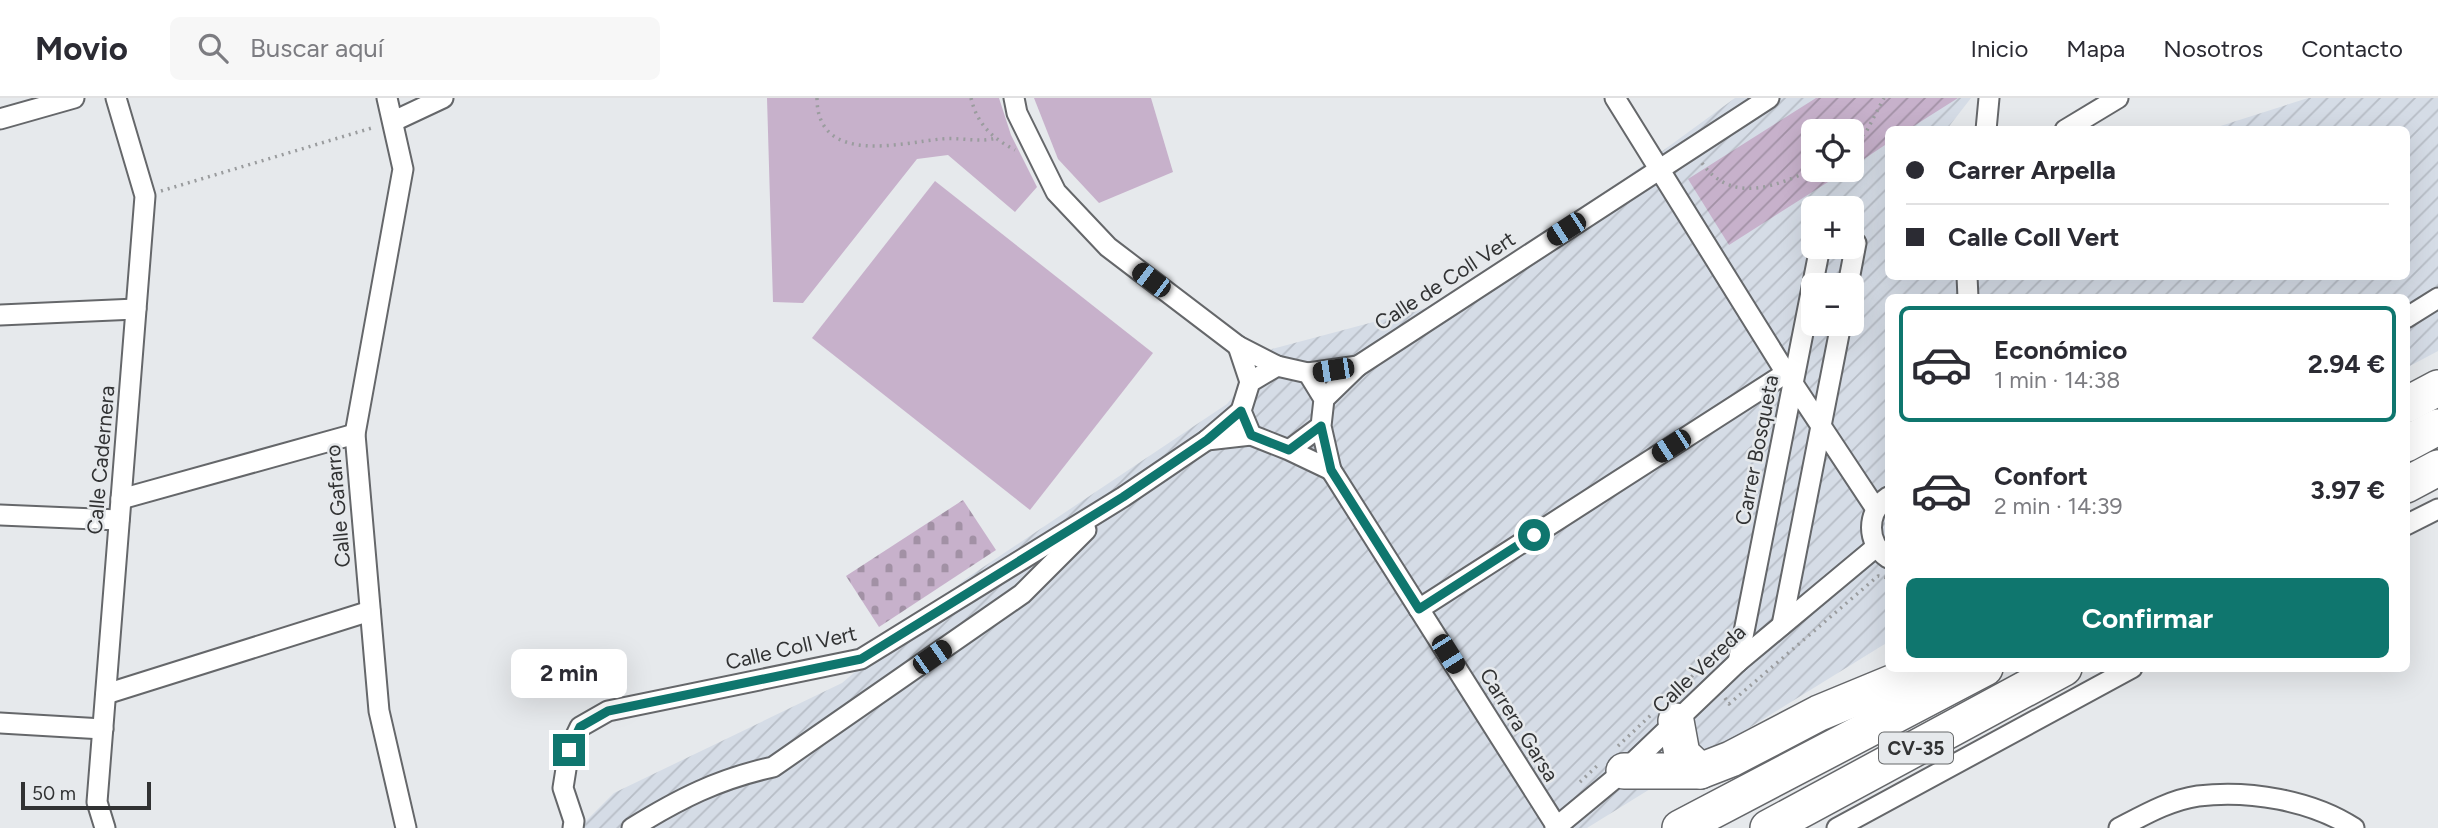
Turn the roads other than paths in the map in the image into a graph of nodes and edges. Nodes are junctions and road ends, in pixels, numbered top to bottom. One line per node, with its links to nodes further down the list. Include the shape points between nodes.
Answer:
1 (74, 98): 10 (street)
2 (116, 98): 17 (street, Calle Cadernera, via 145,196)
3 (387, 98): 11 (street, Calle Gafarro)
4 (443, 98): 11 (street)
5 (1014, 98): 21 (street, via 1056,192 1108,247)
6 (1615, 98): 14 (street)
7 (1769, 98): 14 (street, Calle de Coll Vert)
8 (1989, 98): 12 (street)
9 (2119, 98): 13 (street)
10 (0, 119)
11 (394, 121): 34 (street, Calle Gafarro, via 403,169)
12 (1986, 126)
13 (2072, 126)
14 (1658, 169): 23 (street, Calle de Coll Vert); 25 (street)
15 (1817, 259): 25 (street, Carrer Bosqueta)
16 (2438, 298): 19 (street)
17 (136, 309): 18 (street); 43 (street, Calle Cadernera)
18 (0, 315)
19 (2410, 316)
20 (1839, 336): 32 (street)
21 (1238, 346): 22 (street); 26 (street)
22 (1277, 366): 24 (street); 26 (street)
23 (1358, 366): 24 (street, Calle de Coll Vert); 28 (street, Calle de Coll Vert)
24 (1308, 373): 28 (street)
25 (1789, 378): 32 (street); 50 (street); 53 (street, Carrer Bosqueta)
26 (1250, 382): 30 (street)
27 (2438, 388): 29 (highway)
28 (1324, 399): 31 (street)
29 (2410, 403)
30 (1241, 411): 35 (street); 36 (street, Calle Coll Vert)
31 (1321, 426): 38 (street); 40 (street, Carrera Garsa)
32 (1821, 426): 44 (street); 52 (street)
33 (2438, 427): 37 (highway)
34 (355, 433): 43 (street); 51 (street, Calle Gafarro)
35 (1251, 435): 36 (street, Calle Coll Vert); 38 (street)
36 (1207, 440): 42 (street, Calle Coll Vert)
37 (2410, 442)
38 (1289, 450): 40 (street)
39 (2438, 468): 41 (highway)
40 (1331, 470): 50 (street, Carrera Garsa)
41 (2410, 483)
42 (1123, 497): 69 (street, Calle Coll Vert, via 861,659 608,711 580,727 569,750 563,788); 70 (street, Calle Coll Vert, via 1022,594 773,767 730,777 677,800)
43 (121, 499): 47 (street, Calle Cadernera)
44 (1882, 503): 49 (street, via 1871,528)
45 (2438, 509): 48 (street)
46 (0, 515): 47 (street)
47 (119, 520): 59 (street, Calle Cadernera)
48 (2410, 523)
49 (1882, 552): 52 (street, Calle Vereda)
50 (1419, 609): 66 (street, Carrera Garsa)
51 (370, 611): 59 (street); 68 (street, Calle Gafarro, via 379,711)
52 (1782, 625): 53 (street, Calle Vereda)
53 (1738, 662): 60 (street, Calle Vereda)
54 (1919, 672): 64 (highway, via 1819,713)
55 (1923, 672): 65 (highway, via 1846,722 1766,765)
56 (1978, 672): 65 (highway, CV-35)
57 (2057, 672): 71 (highway, CV-35)
58 (2125, 672): 72 (street)
59 (106, 694): 62 (street, Calle Cadernera)
60 (1676, 721): 63 (street, Calle Vereda); 64 (highway, via 1682,754)
61 (0, 723): 62 (street)
62 (103, 729): 67 (street, Calle Cadernera, via 97,802)
63 (1624, 771): 64 (highway); 66 (street, Calle Vereda)
64 (1700, 771)
65 (1694, 820)
66 (1556, 827)
67 (105, 828)
68 (406, 828)
69 (573, 828)
70 (632, 828)
71 (1768, 828)
72 (1837, 828)
73 (2119, 828): 74 (street, via 2156,808 2210,796 2295,803)
74 (2354, 828)

